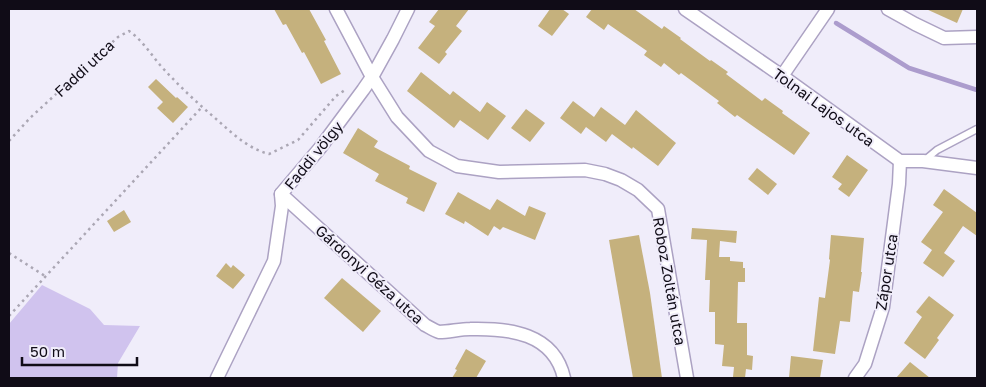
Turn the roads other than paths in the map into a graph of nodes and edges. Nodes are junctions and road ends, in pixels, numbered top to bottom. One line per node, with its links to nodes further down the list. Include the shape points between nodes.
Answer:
1 (336, 9): 8 (street, Roboz Zoltán utca)
2 (408, 9): 8 (street)
3 (684, 9): 7 (street, Tolnai Lajos utca)
4 (828, 9): 7 (street)
5 (888, 9): 6 (street, via 944,38)
6 (977, 37)
7 (782, 76): 10 (street, Tolnai Lajos utca)
8 (372, 77): 13 (street, Faddi völgy, via 320,148); 16 (street, Roboz Zoltán utca, via 397,117 430,151 457,166 499,172 585,170 605,174 638,190 658,209)
9 (977, 129): 11 (lane)
10 (900, 161): 11 (street); 17 (street, Zápor utca, via 883,307 865,364)
11 (923, 161): 12 (street)
12 (977, 168)
13 (281, 194): 14 (street, Faddi völgy, via 274,261); 15 (street, Gárdonyi Géza utca, via 425,325 438,332 499,329 529,336 556,356)
14 (217, 378)
15 (564, 378)
16 (687, 378)
17 (855, 378)

